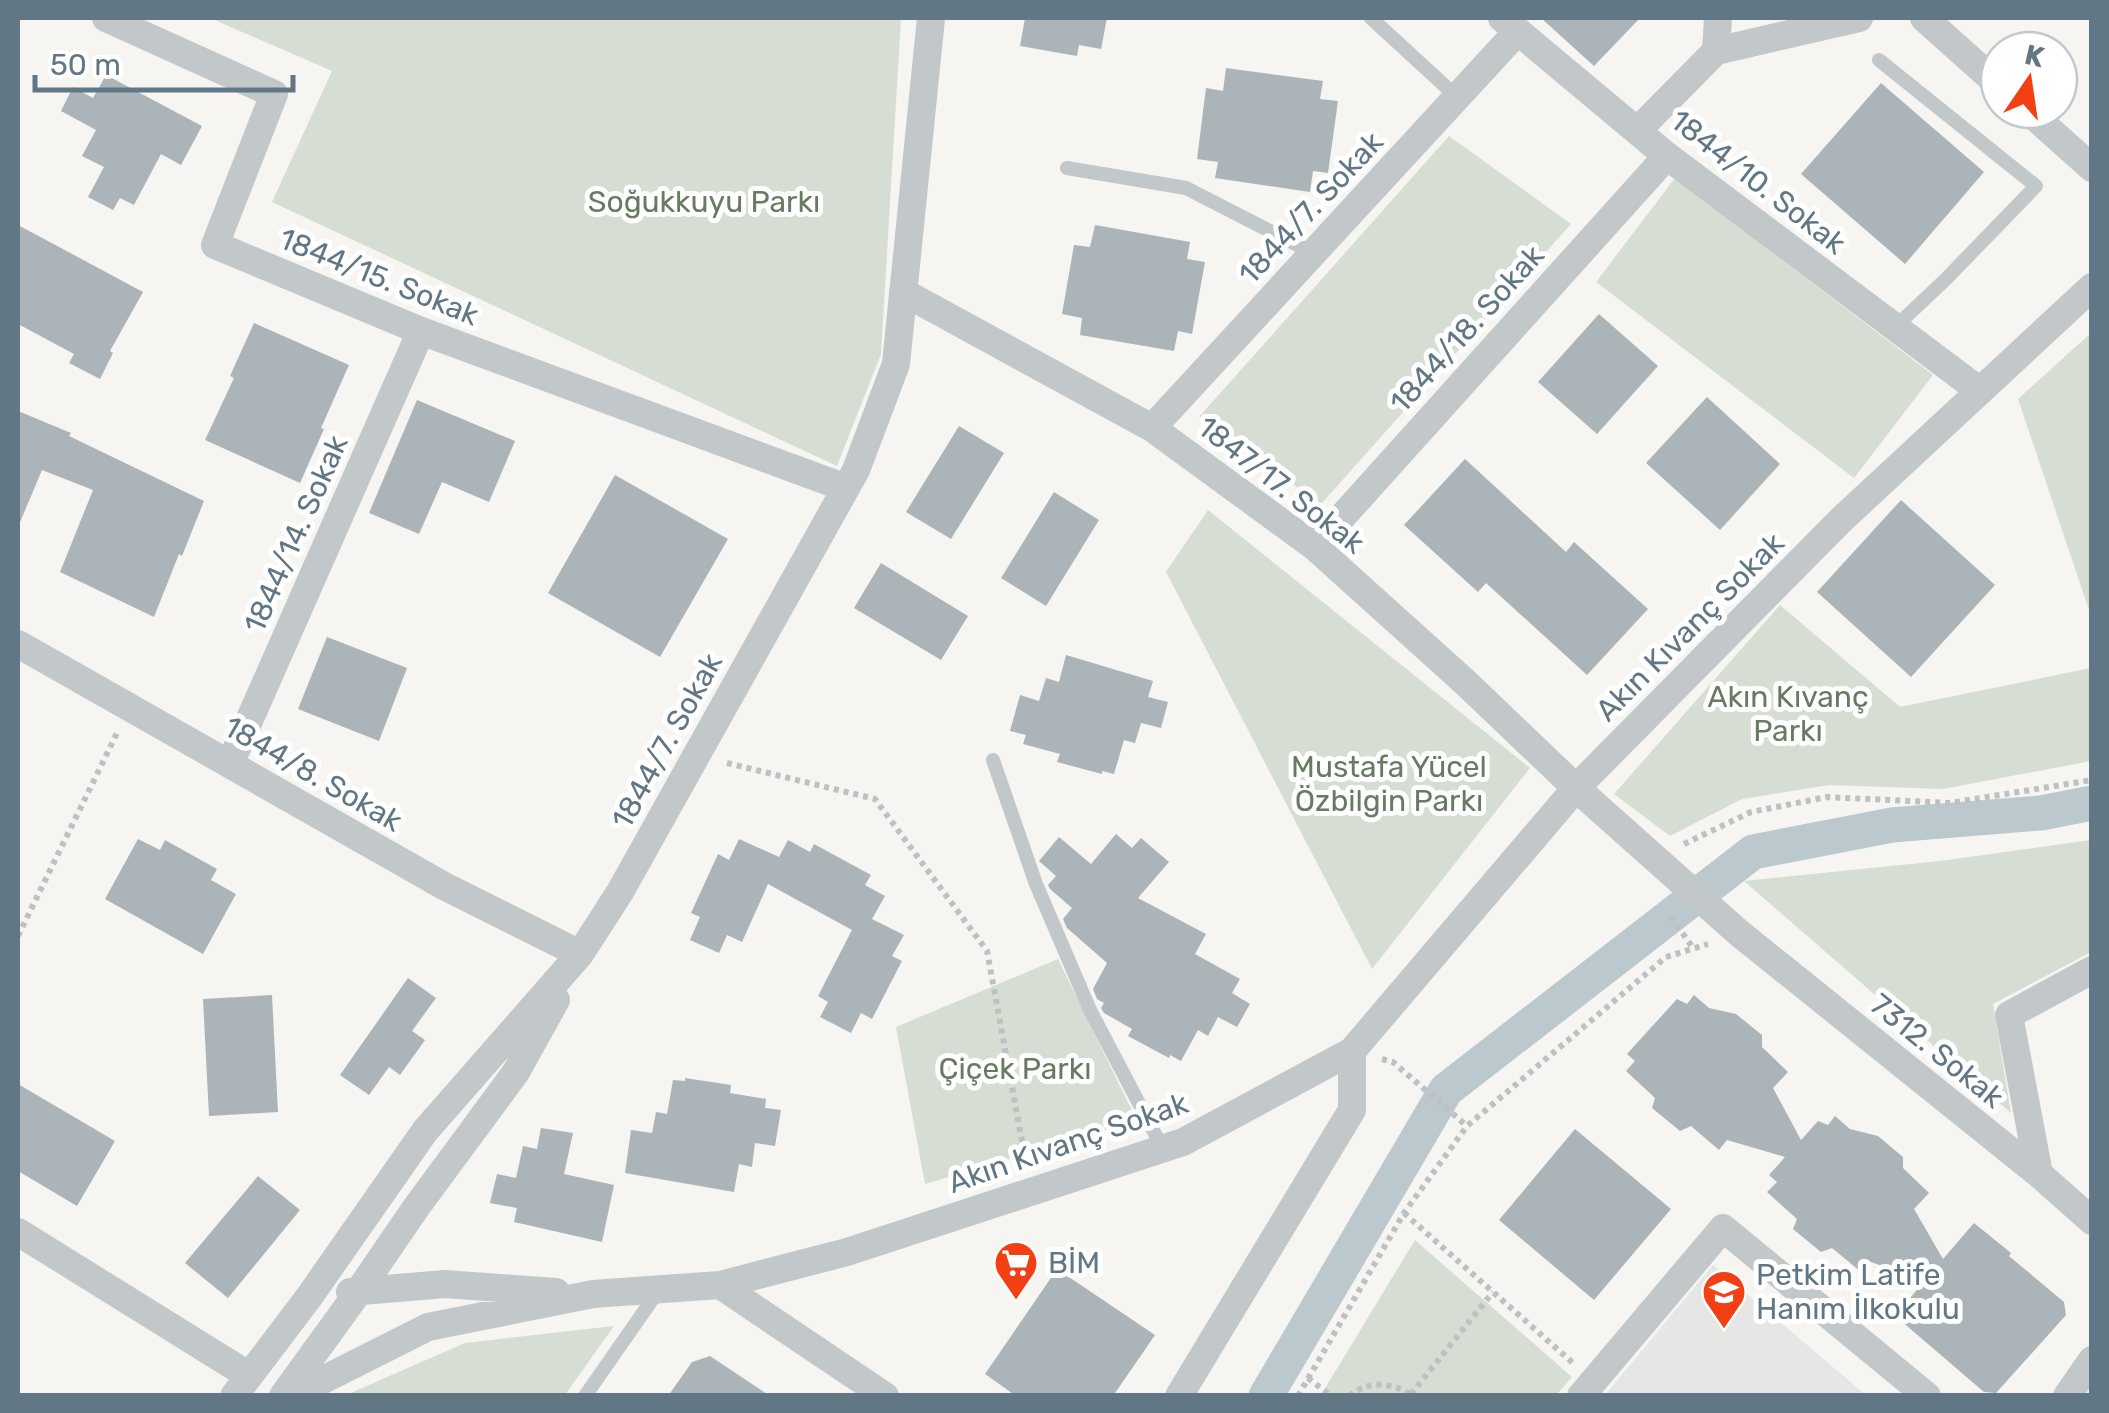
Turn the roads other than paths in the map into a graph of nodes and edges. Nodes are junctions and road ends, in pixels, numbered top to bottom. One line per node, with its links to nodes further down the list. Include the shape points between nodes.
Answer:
1 (106, 18): 21 (street, 1844/15. Sokak, via 274,94 214,246)
2 (931, 18): 19 (street, 1844/7. Sokak)
3 (1371, 18): 11 (lane)
4 (1718, 18): 8 (street)
5 (1859, 18): 8 (street)
6 (1924, 18): 10 (street)
7 (1509, 25): 11 (street, 1844/7. Sokak); 12 (street, 1844/10. Sokak)
8 (1716, 51): 12 (street)
9 (1879, 60): 20 (lane, via 2036,186)
10 (1979, 67)
11 (1457, 97): 17 (street, 1844/7. Sokak)
12 (1638, 130): 14 (street, 1844/10. Sokak)
13 (2049, 130): 16 (street)
14 (1667, 156): 20 (street, 1844/10. Sokak); 25 (street, 1844/18. Sokak)
15 (1067, 168): 17 (lane, via 1186,188)
16 (2092, 168)
17 (1313, 253): 23 (street, 1844/7. Sokak)
18 (2092, 287): 22 (street, Akın Kıvanç Sokak)
19 (903, 292): 23 (street, 1847/17. Sokak); 24 (street, 1844/7. Sokak, via 896,364)
20 (1895, 327): 22 (street, 1844/10. Sokak)
21 (421, 331): 24 (street, 1844/15. Sokak); 28 (street, 1844/14. Sokak)
22 (1980, 391): 29 (street, Akın Kıvanç Sokak)
23 (1152, 428): 25 (street, 1847/17. Sokak)
24 (846, 488): 31 (street, 1844/7. Sokak)
25 (1314, 546): 29 (street, 1847/17. Sokak)
26 (18, 644): 28 (street, 1844/8. Sokak)
27 (994, 760): 34 (lane, via 1036,884 1090,1010)
28 (230, 764): 31 (street, 1844/8. Sokak, via 444,886)
29 (1576, 788): 30 (street, 1847/17. Sokak); 33 (street, Akın Kıvanç Sokak)
30 (1642, 847): 35 (street, 7312. Sokak)
31 (580, 954): 40 (street, via 516,1072); 42 (street, 1844/7. Sokak, via 425,1131)
32 (2092, 970): 35 (street, via 2009,1015)
33 (1352, 1050): 34 (street, Akın Kıvanç Sokak); 50 (street, via 1352,1110)
34 (1163, 1148): 38 (street, Akın Kıvanç Sokak, via 847,1252)
35 (2038, 1174): 36 (street, 7312. Sokak)
36 (2092, 1222)
37 (18, 1232): 44 (street)
38 (720, 1285): 39 (street, Akın Kıvanç Sokak); 49 (street)
39 (660, 1290): 41 (street, Akın Kıvanç Sokak); 48 (lane)
40 (360, 1291): 41 (street, via 444,1284); 42 (street); 46 (street)
41 (592, 1294): 47 (street, Akın Kıvanç Sokak, via 428,1327)
42 (309, 1296): 44 (street, 1844/7. Sokak)
43 (2092, 1360): 52 (street)
44 (241, 1385)
45 (1587, 1388): 51 (street, via 1723,1228)
46 (283, 1396)
47 (291, 1396)
48 (584, 1396)
49 (884, 1396)
50 (1180, 1396)
51 (1927, 1396)
52 (2067, 1396)

